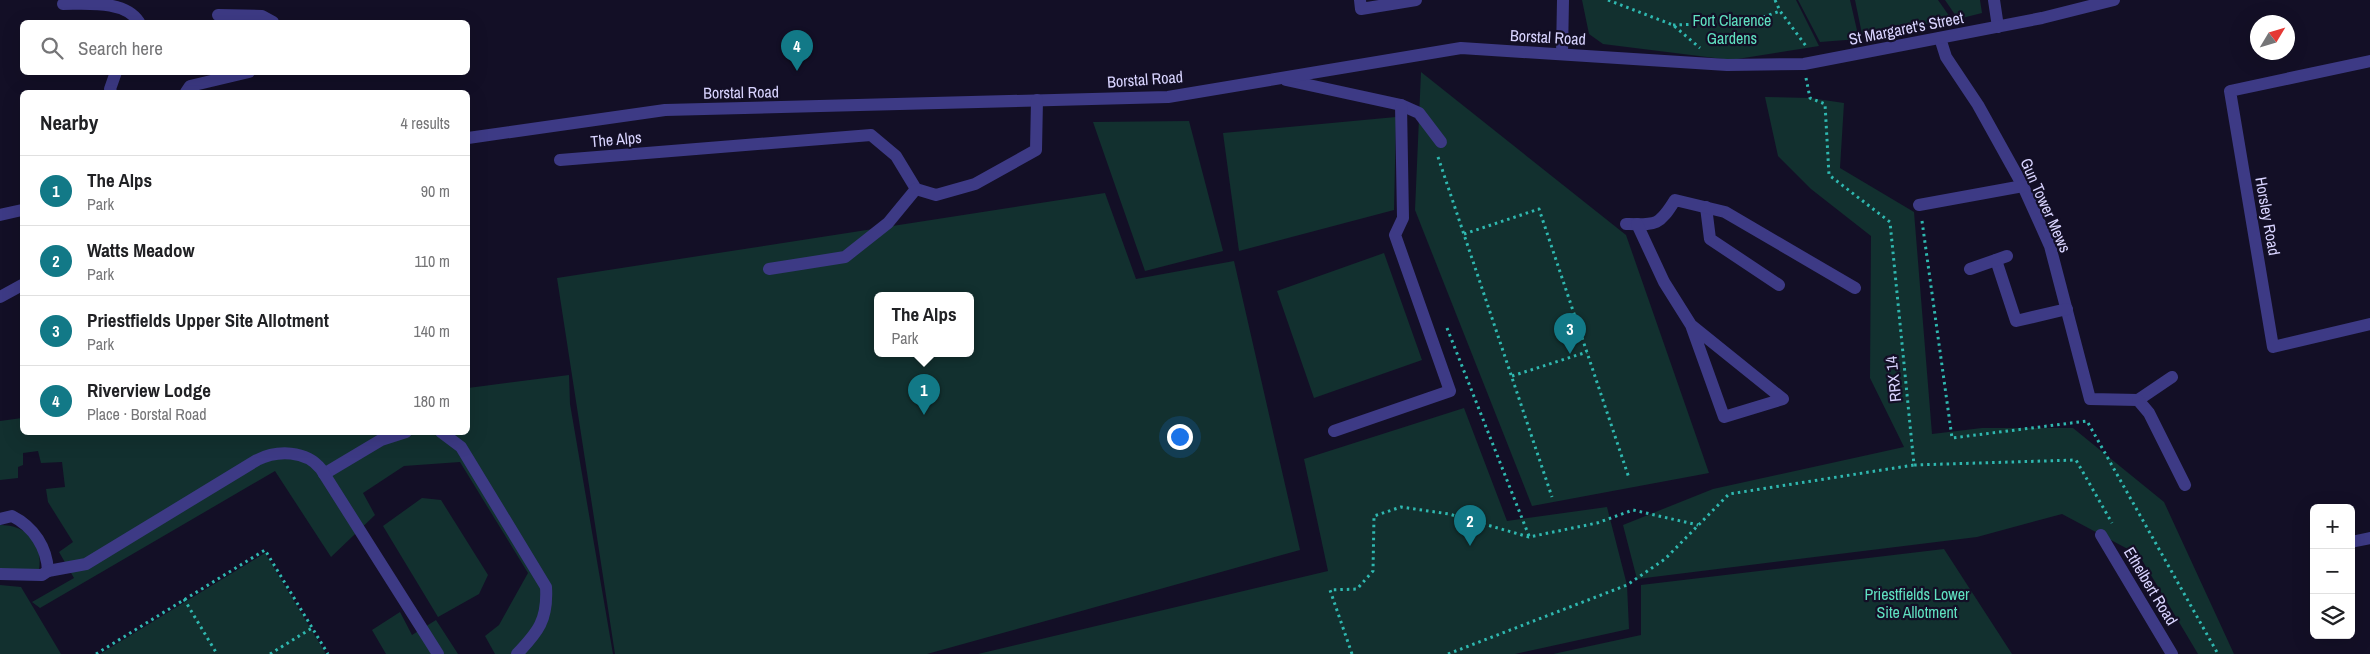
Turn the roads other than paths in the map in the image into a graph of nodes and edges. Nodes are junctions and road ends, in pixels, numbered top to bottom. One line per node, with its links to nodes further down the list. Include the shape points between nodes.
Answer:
1 (1360, 0): 2 (street, via 1362,9)
2 (1416, 0)
3 (1563, 0): 12 (street)
4 (1994, 0): 10 (street)
5 (2114, 0): 10 (street, St Margaret's Street)
6 (63, 4): 8 (street, via 117,5 134,14)
7 (218, 15): 9 (street, via 262,16)
8 (138, 20)
9 (269, 20)
10 (1998, 27): 11 (street, St Margaret's Street)
11 (1940, 38): 13 (street, St Margaret's Street); 25 (street, Gun Tower Mews, via 1946,58 1978,105)
12 (1562, 54): 13 (street, Borstal Road, via 1727,65); 17 (street, Borstal Road, via 1461,48)
13 (1822, 61)
14 (2370, 61): 38 (street, Horsley Road, via 2230,91 2273,347)
15 (115, 75): 18 (street)
16 (236, 75): 19 (street, via 190,86)
17 (1279, 78): 20 (street, Borstal Road, via 1168,97); 21 (street)
18 (111, 90)
19 (187, 90)
20 (1037, 100): 22 (street, Borstal Road, via 665,110); 26 (street, via 1036,150 975,184 936,195)
21 (1401, 105): 23 (street, via 1419,114); 42 (street, via 1403,218 1395,235 1450,391)
22 (470, 138)
23 (1440, 142)
24 (560, 160): 26 (street, The Alps, via 871,135 896,156)
25 (2024, 186): 27 (street); 37 (street, Gun Tower Mews, via 2050,246)
26 (916, 189): 31 (street, via 888,223 845,257)
27 (1919, 205)
28 (1706, 207): 33 (street, via 1710,239); 35 (street, via 1725,212); 39 (street, via 1676,200 1665,216 1654,224 1631,224)
29 (20, 210): 30 (street)
30 (0, 215)
31 (769, 269)
32 (1970, 270): 37 (street, via 2002,258 2016,321)
33 (1779, 285)
34 (20, 286): 36 (street)
35 (1856, 288)
36 (0, 297)
37 (2067, 309): 41 (street, Gun Tower Mews, via 2090,399)
38 (2370, 324)
39 (1691, 325): 39 (street, via 1768,387 1783,399 1724,417)
40 (2172, 377): 41 (street)
41 (2138, 400): 46 (street, via 2149,413)
42 (1334, 431)
43 (397, 435): 45 (street, via 381,440)
44 (445, 435): 54 (street, via 461,447 546,587 544,621)
45 (324, 474): 51 (street, via 307,459 288,453 272,454 250,464 86,564); 53 (street)
46 (2185, 485)
47 (0, 519): 51 (street, via 12,516 26,523 48,557)
48 (2101, 535): 55 (street, Ethelbert Road)
49 (2370, 538): 50 (street)
50 (2355, 541)
51 (48, 571): 52 (street, via 42,575)
52 (0, 574)
53 (438, 654)
54 (517, 654)
55 (2172, 654)

